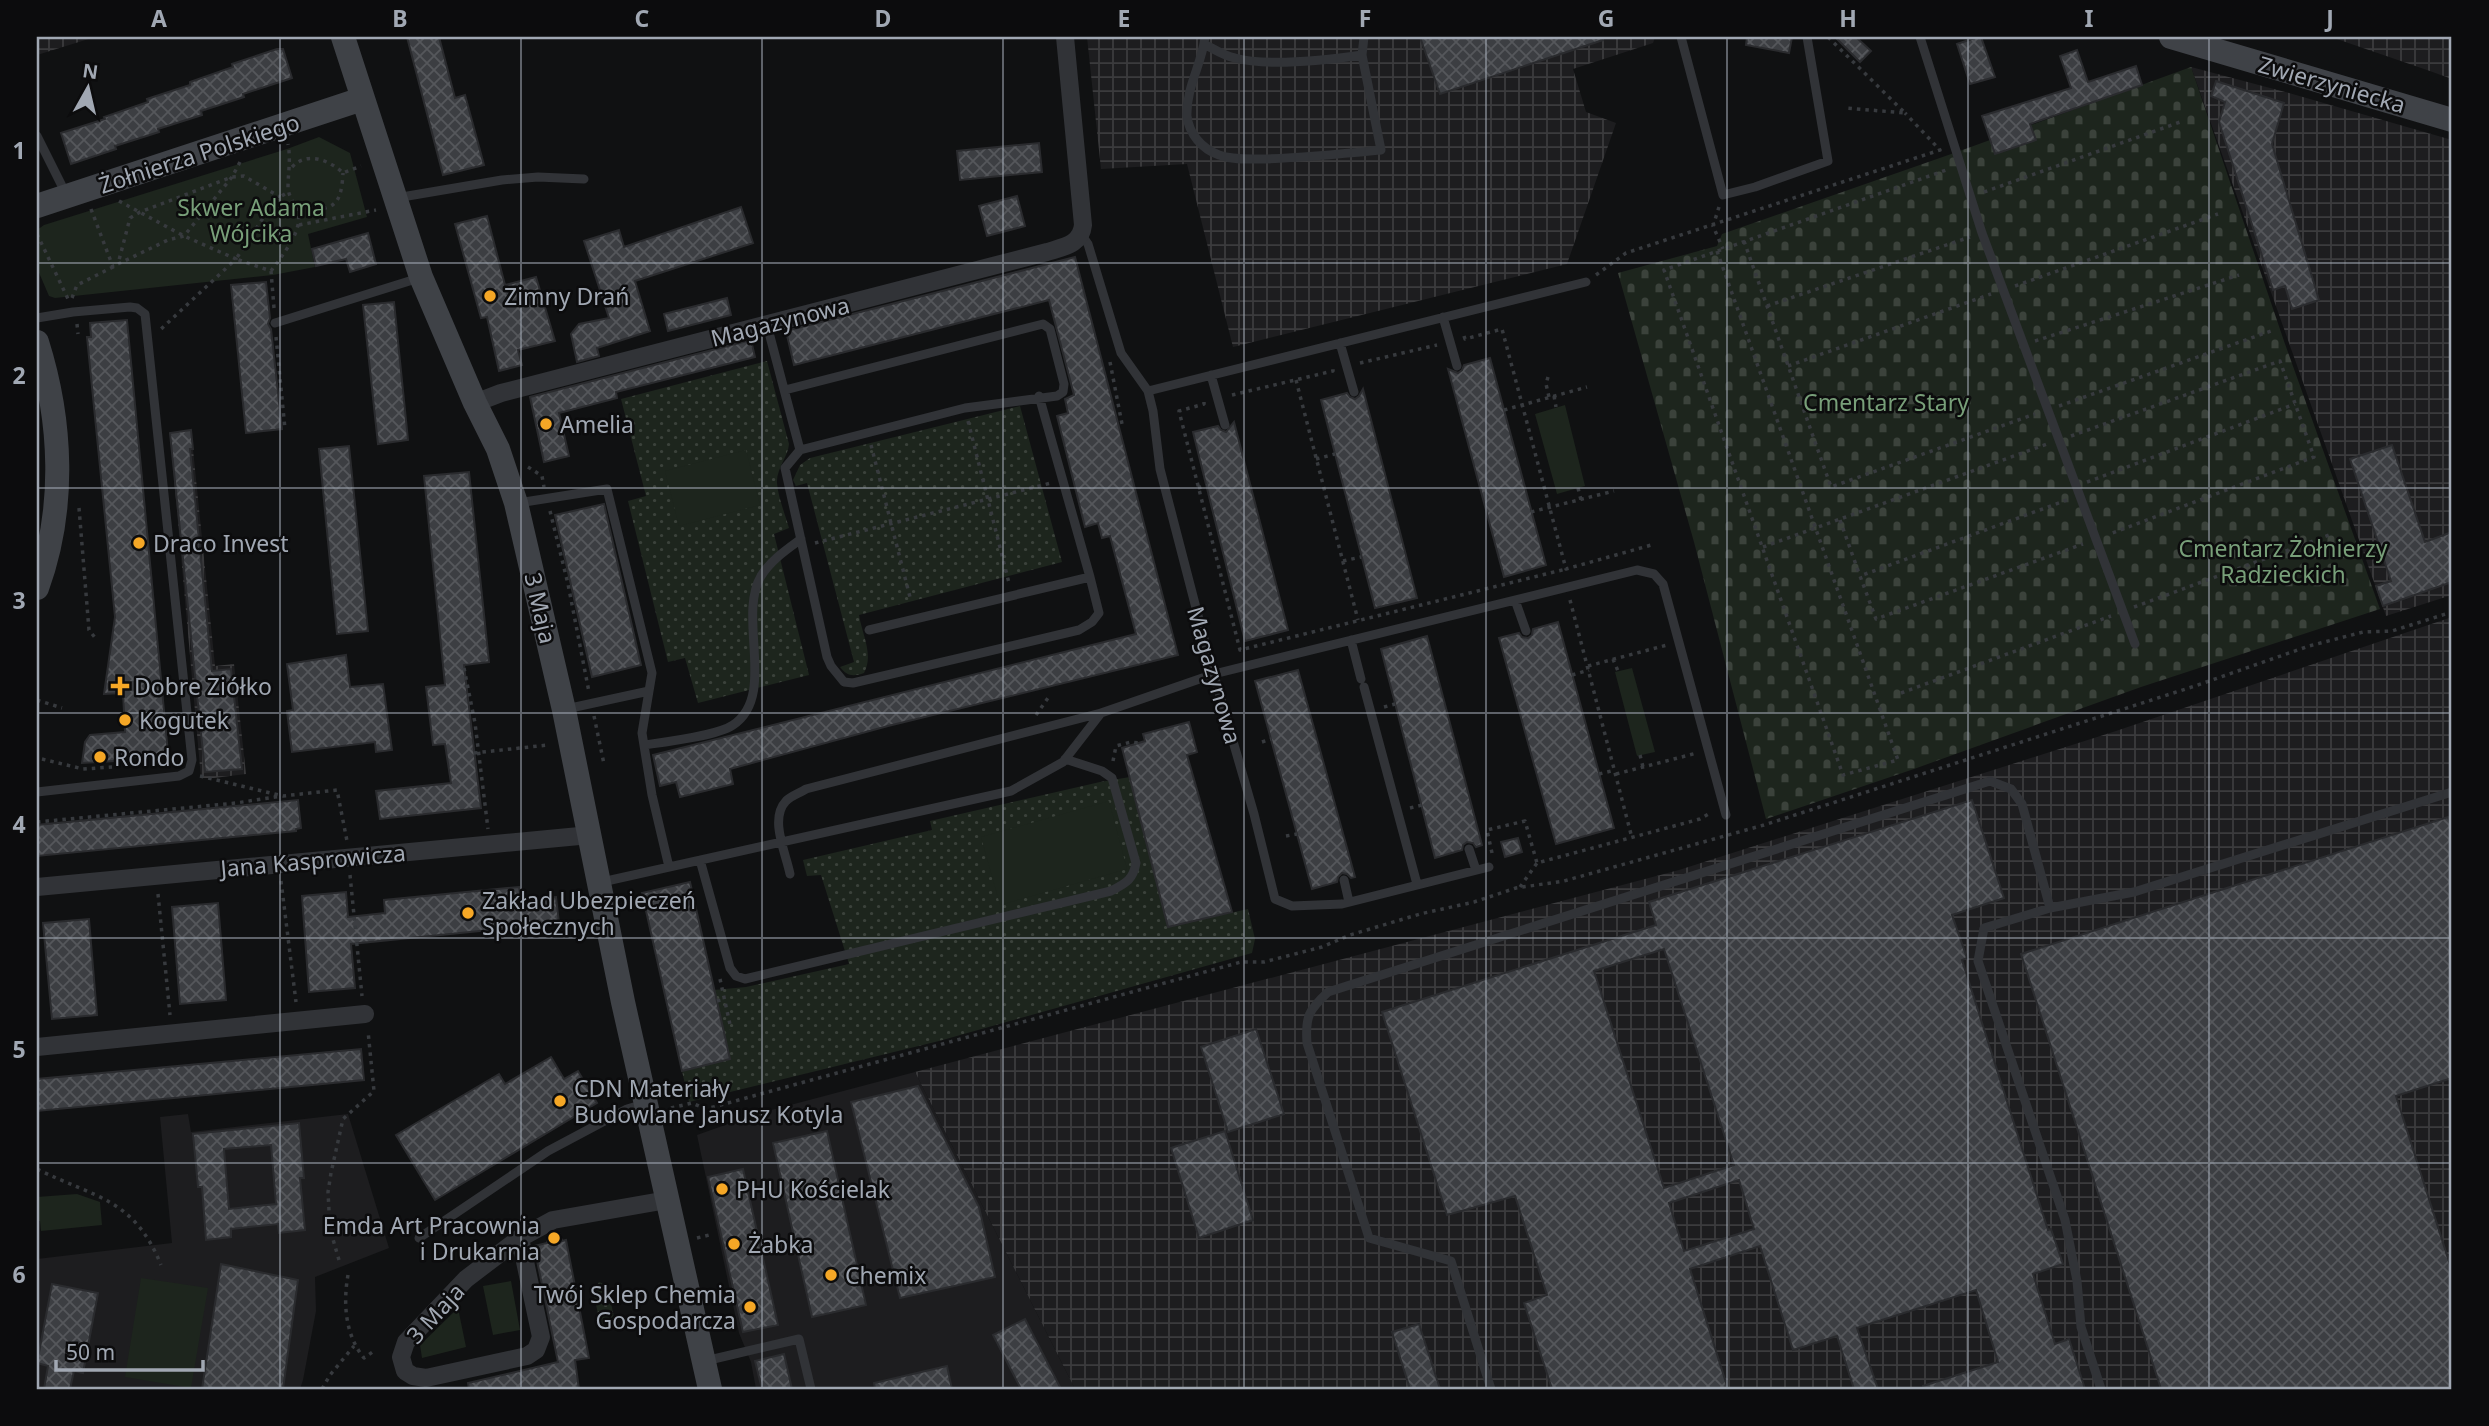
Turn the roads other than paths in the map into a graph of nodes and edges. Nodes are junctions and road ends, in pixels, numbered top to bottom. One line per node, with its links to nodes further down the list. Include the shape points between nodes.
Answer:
1 (343, 37): 10 (street, 3 Maja)
2 (1065, 37): 17 (street, Magazynowa)
3 (1364, 37): 9 (lane)
4 (1681, 37): 5 (lane, via 1723,195 1828,161)
5 (1807, 37)
6 (1920, 37): 43 (lane, via 1982,233)
7 (2171, 37): 11 (street, Zwierzyniecka)
8 (1205, 40): 9 (lane, via 1235,58 1257,61); 9 (lane, via 1190,89 1190,131 1211,151 1237,159 1381,150)
9 (1362, 55)
10 (362, 99): 14 (street, Żołnierza Polskiego); 15 (street, 3 Maja)
11 (2452, 120)
12 (37, 136): 14 (lane)
13 (584, 179): 15 (lane, via 502,180)
14 (66, 196): 16 (street, Żołnierza Polskiego)
15 (385, 204): 18 (street, 3 Maja)
16 (37, 206)
17 (1082, 234): 23 (street, Magazynowa, via 1076,242 1047,252); 29 (lane, Magazynowa, via 1121,353)
18 (421, 277): 22 (lane); 32 (street, 3 Maja)
19 (1586, 282): 20 (lane)
20 (1443, 317): 25 (lane); 26 (lane)
21 (37, 318): 50 (lane, via 137,308 145,314 192,760 190,771 183,774)
22 (275, 323)
23 (768, 325): 28 (lane); 32 (street, Magazynowa)
24 (37, 342): 38 (street, via 55,420 58,484)
25 (1340, 343): 27 (lane); 30 (lane)
26 (1457, 366)
27 (1212, 375): 29 (lane); 33 (lane)
28 (785, 390): 31 (lane, via 1043,324 1050,329 1064,384 1057,396); 34 (lane)
29 (1148, 391): 44 (lane, Magazynowa, via 1160,469)
30 (1354, 392)
31 (1039, 397): 34 (lane, via 965,408); 37 (lane)
32 (475, 403): 35 (street, 3 Maja, via 498,449)
33 (1225, 425)
34 (800, 450): 36 (lane, via 785,468)
35 (516, 503): 45 (lane, via 607,489 652,673); 46 (street, 3 Maja)
36 (802, 543): 37 (lane, via 827,657 844,682 1079,630 1099,613); 48 (lane, via 776,557 761,577 753,602 755,678 749,707 733,725)
37 (1090, 577): 40 (lane)
38 (37, 588)
39 (1515, 600): 41 (lane); 42 (lane); 52 (lane, via 1637,570 1659,577)
40 (869, 630)
41 (1526, 631)
42 (1351, 640): 44 (lane); 63 (lane)
43 (2135, 644)
44 (1214, 674): 47 (lane); 65 (lane, Magazynowa, via 1273,894 1292,906)
45 (649, 691): 46 (lane); 48 (lane)
46 (564, 710): 53 (street, 3 Maja)
47 (1101, 713): 49 (lane); 54 (lane, via 806,789 786,802 779,816)
48 (643, 745): 57 (lane)
49 (1065, 759): 54 (lane, via 1011,791); 56 (lane, via 1112,778 1136,863 1128,883 1111,891 740,978 732,972)
50 (37, 792)
51 (2452, 792): 66 (lane, via 2134,892)
52 (1725, 811)
53 (590, 835): 62 (street, 3 Maja); 64 (street, Jana Kasprowicza)
54 (783, 842): 56 (lane); 60 (lane)
55 (1469, 849): 59 (lane)
56 (700, 860): 57 (lane)
57 (669, 867): 62 (lane)
58 (1489, 867): 59 (lane)
59 (1476, 870): 63 (lane)
60 (790, 874)
61 (1344, 880): 65 (lane)
62 (600, 883): 69 (street, 3 Maja)
63 (1417, 884): 65 (lane)
64 (37, 887)
65 (1349, 902)
66 (2050, 908): 76 (lane, via 2022,804 2011,789 1990,781 1328,992 1312,1007 1306,1022 1307,1043 1369,1238 1451,1261); 77 (lane, via 1984,928 1978,961 2065,1220 2081,1327)
67 (365, 1014): 68 (street)
68 (37, 1047)
69 (646, 1103): 70 (street, 3 Maja); 71 (lane, via 548,1151)
70 (667, 1200): 72 (street, 3 Maja, via 553,1220); 73 (street, 3 Maja)
71 (419, 1238)
72 (520, 1238): 72 (street, 3 Maja, via 466,1279 407,1342 401,1357 405,1371 426,1378 527,1356 536,1350 540,1334)
73 (704, 1361): 74 (street, 3 Maja); 75 (lane, via 799,1339)
74 (710, 1389)
75 (811, 1389)
76 (1491, 1389)
77 (2101, 1389)

